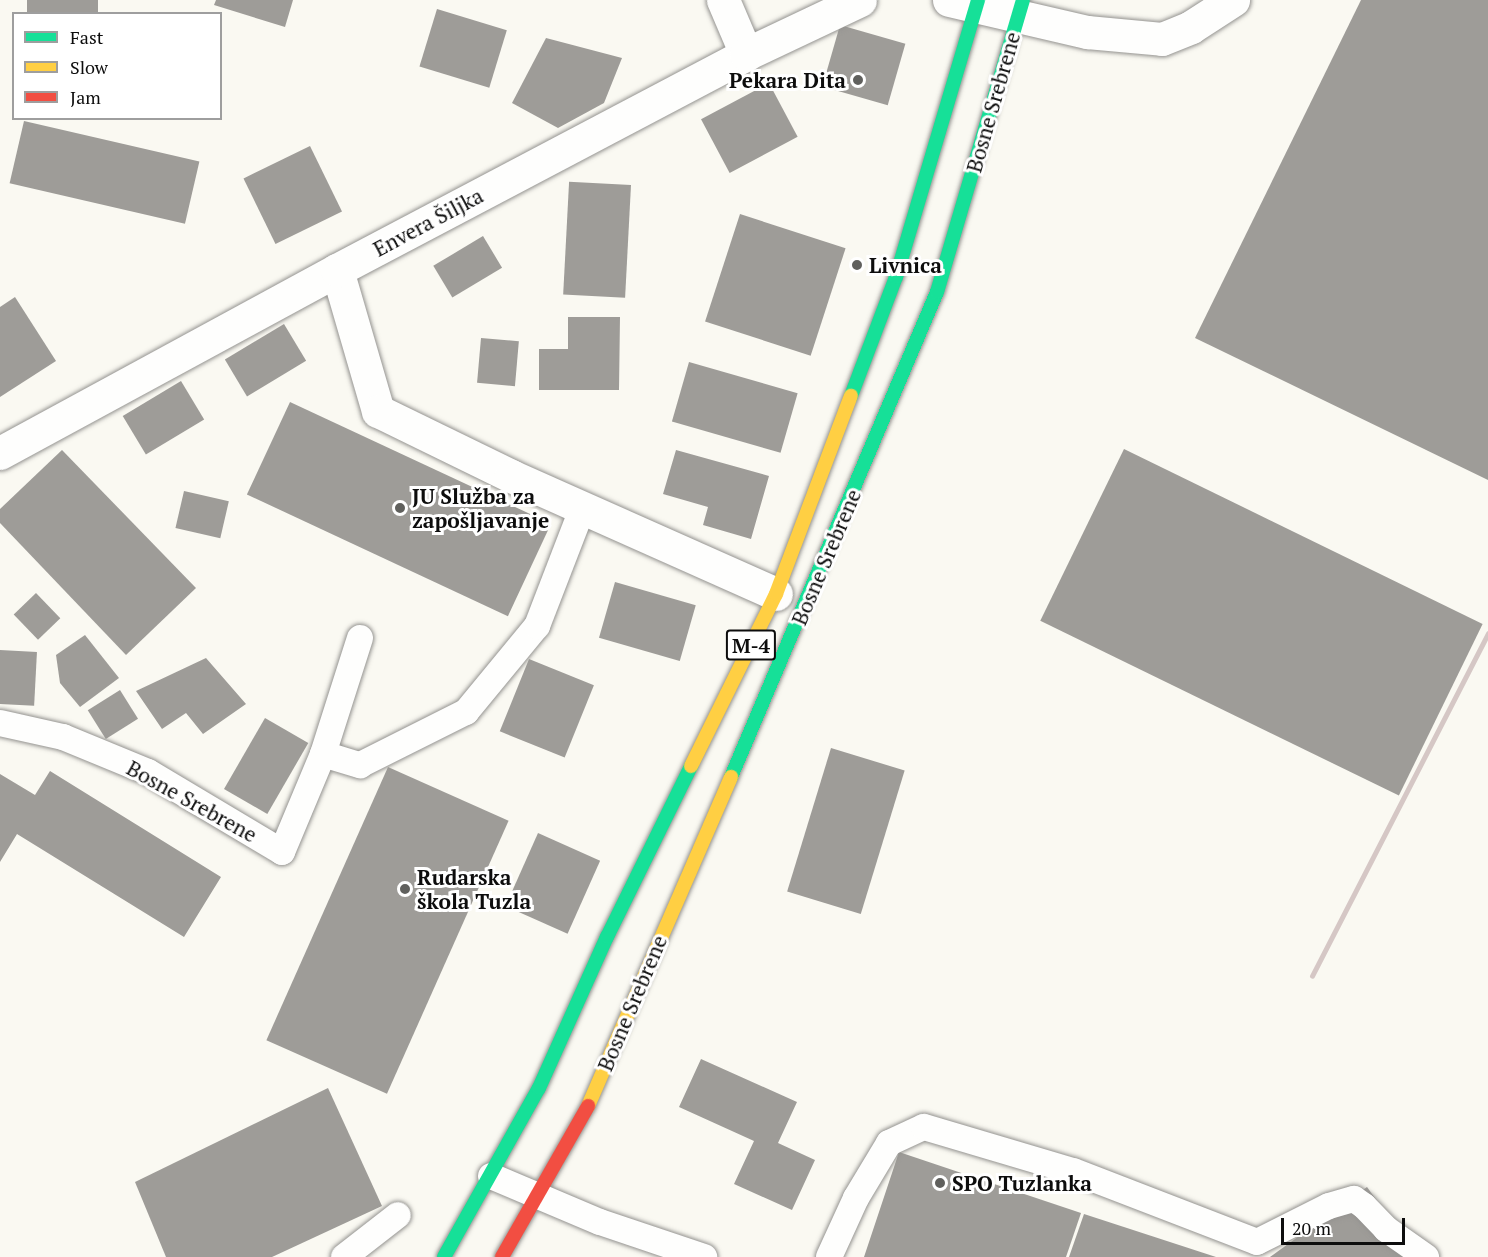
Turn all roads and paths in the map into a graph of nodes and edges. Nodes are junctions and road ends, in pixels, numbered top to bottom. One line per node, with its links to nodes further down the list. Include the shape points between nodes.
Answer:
1 (723, 0): 6 (street)
2 (860, 0): 6 (street, Envera Šiljka)
3 (1233, 0): 5 (street, via 1191,27 1162,39 1087,32)
4 (968, 2): 5 (street); 10 (main road, Bosne Srebrene / M-4, via 896,277)
5 (1020, 9): 15 (main road, Bosne Srebrene / M-4, via 937,292 795,631 582,1120)
6 (746, 54): 7 (street, Envera Šiljka)
7 (337, 270): 8 (street, Envera Šiljka); 9 (street, Bosne Srebrene, via 378,411)
8 (0, 453)
9 (583, 507): 10 (street, Bosne Srebrene); 13 (lane, via 537,626 466,712 360,765)
10 (776, 594): 14 (main road, Bosne Srebrene / M-4, via 607,937 539,1088)
11 (360, 638): 13 (lane, Bosne Srebrene)
12 (0, 723): 13 (lane, Bosne Srebrene, via 63,737 148,772 282,852)
13 (323, 754)
14 (491, 1176): 15 (lane); 18 (main road, Bosne Srebrene / M-4)
15 (540, 1195): 19 (main road, Bosne Srebrene / M-4); 20 (lane, via 600,1222)
16 (398, 1215): 17 (lane)
17 (344, 1257)
18 (444, 1257)
19 (502, 1257)
20 (704, 1257)
21 (829, 1257): 22 (lane, via 856,1198 889,1143 924,1127 1073,1171 1257,1242 1329,1206 1354,1199 1386,1229)
22 (1426, 1257)

